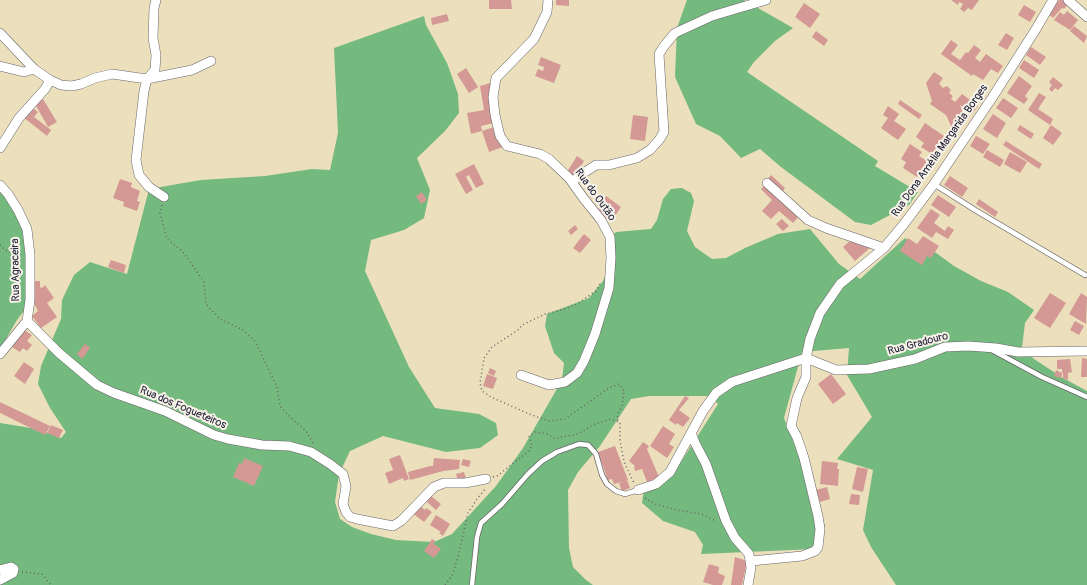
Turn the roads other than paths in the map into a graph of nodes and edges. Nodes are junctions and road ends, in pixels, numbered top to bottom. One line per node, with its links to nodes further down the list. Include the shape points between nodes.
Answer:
1 (156, 0): 11 (street, via 153,38 156,55 154,70)
2 (548, 0): 14 (street, Rua do Outão, via 547,12 534,39 496,78 493,97 495,116 500,136 507,146 540,154 549,159)
3 (766, 0): 14 (street, via 712,16 675,33 659,54 664,132 659,140 650,150 637,158 596,165)
4 (1053, 0): 16 (street, Rua Dona Amélia Margarida Borges, via 996,92)
5 (1068, 0): 6 (street)
6 (1087, 18)
7 (0, 33): 10 (street)
8 (211, 61): 11 (street, via 192,70)
9 (0, 66): 10 (street, via 24,72)
10 (34, 69): 12 (street)
11 (147, 79): 12 (street, via 112,74 72,86); 18 (street, via 136,160 140,176 149,187)
12 (50, 80): 13 (street, via 19,118)
13 (0, 148)
14 (572, 182): 26 (street, Rua do Outão, via 610,236 609,288 595,334 577,373 565,382 549,385)
15 (768, 184): 19 (street, via 808,220)
16 (934, 184): 19 (street, Rua Dona Amélia Margarida Borges); 20 (lane)
17 (0, 185): 21 (street, Rua Agraceira, via 18,210 27,229 30,300)
18 (164, 197)
19 (884, 248): 25 (street, Rua Dona Amélia Margarida Borges, via 840,284 820,313)
20 (1085, 275)
21 (26, 321): 24 (street, Rua Agraceira); 29 (street, Rua dos Fogueteiros, via 97,385 114,393 165,411 214,435 312,452 343,474 346,486 343,504 350,517 393,526 434,487 444,483)
22 (986, 347): 23 (street, Rua Gradouro, via 1018,352); 25 (street, Rua Gradouro, via 945,347 915,359 869,369 836,370); 27 (lane, via 1042,377)
23 (1087, 351)
24 (0, 354)
25 (806, 358): 28 (street, via 732,382 716,393); 31 (street, Rua Dona Amélia Margarida Borges, via 806,378 797,398 791,426 798,437 818,516 818,547 815,551 802,556)
26 (521, 375)
27 (1087, 397)
28 (691, 433): 30 (street, via 670,472 656,484); 31 (street, via 706,464 726,521 735,538 749,554)
29 (488, 483)
30 (638, 490): 34 (lane, via 625,494 607,484 596,454 588,445 579,444 557,452 528,474 502,504 481,523)
31 (751, 561): 35 (street)
32 (0, 570): 33 (street, via 11,567 14,569 13,573)
33 (0, 580)
34 (472, 585)
35 (748, 585)

